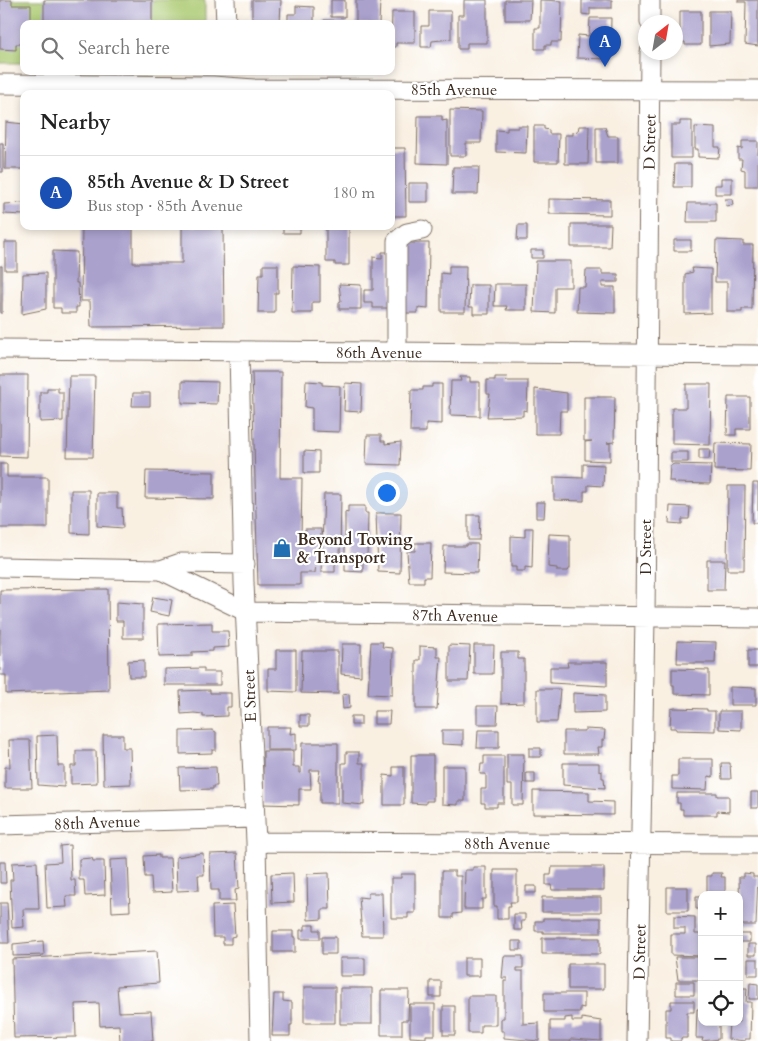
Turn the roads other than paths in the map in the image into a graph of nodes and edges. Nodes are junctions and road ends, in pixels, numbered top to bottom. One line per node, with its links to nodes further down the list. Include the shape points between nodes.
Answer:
1 (225, 0): 4 (street)
2 (650, 0): 3 (street)
3 (650, 15)
4 (226, 20)
5 (650, 60): 8 (street, D Street)
6 (227, 79): 7 (street, 85th Avenue); 8 (street, 85th Avenue, via 254,89)
7 (0, 84)
8 (650, 90): 9 (street, 85th Avenue); 14 (street, D Street)
9 (758, 90)
10 (422, 230): 13 (street, via 407,233 397,241)
11 (0, 349): 12 (street, 86th Avenue)
12 (239, 351): 13 (street, 86th Avenue); 16 (street, E Street)
13 (396, 352): 14 (street, 86th Avenue)
14 (647, 354): 15 (street, 86th Avenue); 20 (street, D Street)
15 (758, 355)
16 (245, 564): 18 (street, 87th Avenue, via 181,563); 19 (street, E Street)
17 (0, 567): 18 (street, 87th Avenue)
18 (161, 570): 19 (street, 87th Avenue)
19 (247, 612): 20 (street, 87th Avenue); 22 (street, E Street)
20 (645, 618): 21 (street, 87th Avenue); 25 (street, D Street)
21 (758, 618)
22 (254, 818): 23 (street, 88th Avenue); 24 (street, E Street)
23 (0, 825)
24 (256, 842): 25 (street, 88th Avenue); 27 (street, E Street)
25 (641, 843): 26 (street, 88th Avenue); 28 (street, D Street)
26 (758, 844)
27 (260, 1041)
28 (638, 1041)

